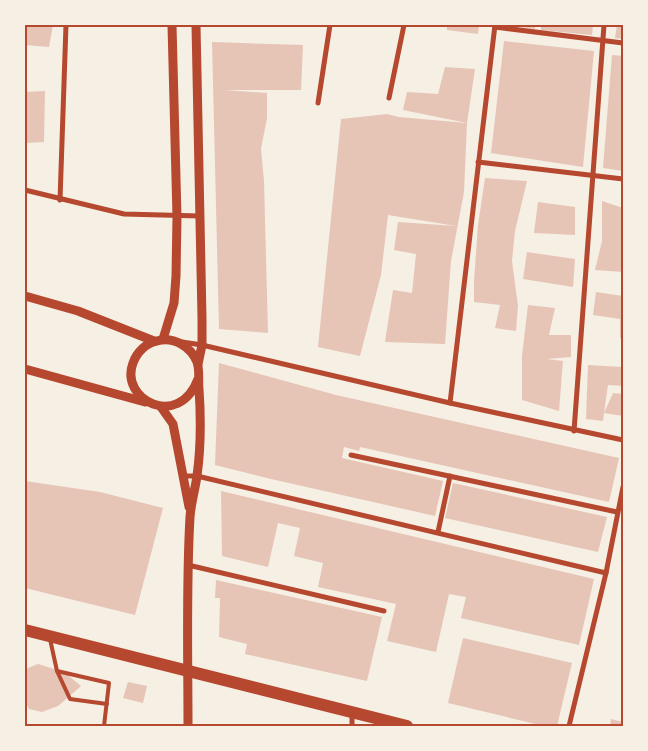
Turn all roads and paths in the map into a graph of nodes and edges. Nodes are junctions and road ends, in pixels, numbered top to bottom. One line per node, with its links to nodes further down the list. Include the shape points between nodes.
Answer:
1 (66, 25): 16 (street)
2 (172, 25): 18 (street)
3 (196, 25): 17 (street)
4 (330, 25): 11 (street)
5 (404, 25): 10 (street)
6 (604, 25): 8 (street)
7 (495, 26): 8 (street); 12 (street)
8 (603, 41): 9 (street); 13 (street)
9 (623, 43)
10 (389, 98)
11 (318, 103)
12 (478, 162): 13 (street); 26 (street)
13 (594, 176): 14 (street); 29 (street)
14 (623, 179)
15 (25, 190): 16 (street)
16 (60, 200): 18 (street, via 124,214)
17 (200, 216): 18 (street); 22 (street)
18 (177, 217): 20 (street, via 174,303)
19 (25, 296): 20 (street)
20 (159, 340): 21 (street); 27 (street, via 140,350 132,364 132,380 139,394)
21 (178, 342): 22 (street); 23 (street, via 190,351)
22 (202, 345): 23 (street); 26 (street)
23 (198, 364): 25 (street)
24 (25, 369): 27 (street)
25 (198, 379): 28 (street, via 194,391 185,400 174,406); 33 (street, via 201,409)
26 (450, 403): 29 (street)
27 (151, 404): 28 (street)
28 (161, 407): 32 (street, via 173,424)
29 (574, 431): 30 (street)
30 (623, 440)
31 (351, 455): 34 (street)
32 (184, 476): 33 (street); 37 (street)
33 (197, 476): 37 (street); 38 (street)
34 (450, 476): 36 (street); 38 (street)
35 (623, 487): 36 (street)
36 (617, 512): 40 (street)
37 (190, 514): 39 (street)
38 (438, 532): 40 (street)
39 (188, 565): 41 (street); 45 (street)
40 (606, 573): 52 (street)
41 (384, 611)
42 (25, 630): 43 (main road)
43 (49, 637): 44 (lane); 45 (main road)
44 (57, 671): 46 (lane, via 70,699); 46 (lane, via 109,682)
45 (188, 672): 47 (main road); 49 (street)
46 (107, 704): 48 (lane)
47 (352, 713): 50 (street); 51 (main road)
48 (104, 726)
49 (188, 726)
50 (352, 726)
51 (407, 726)
52 (569, 726)

